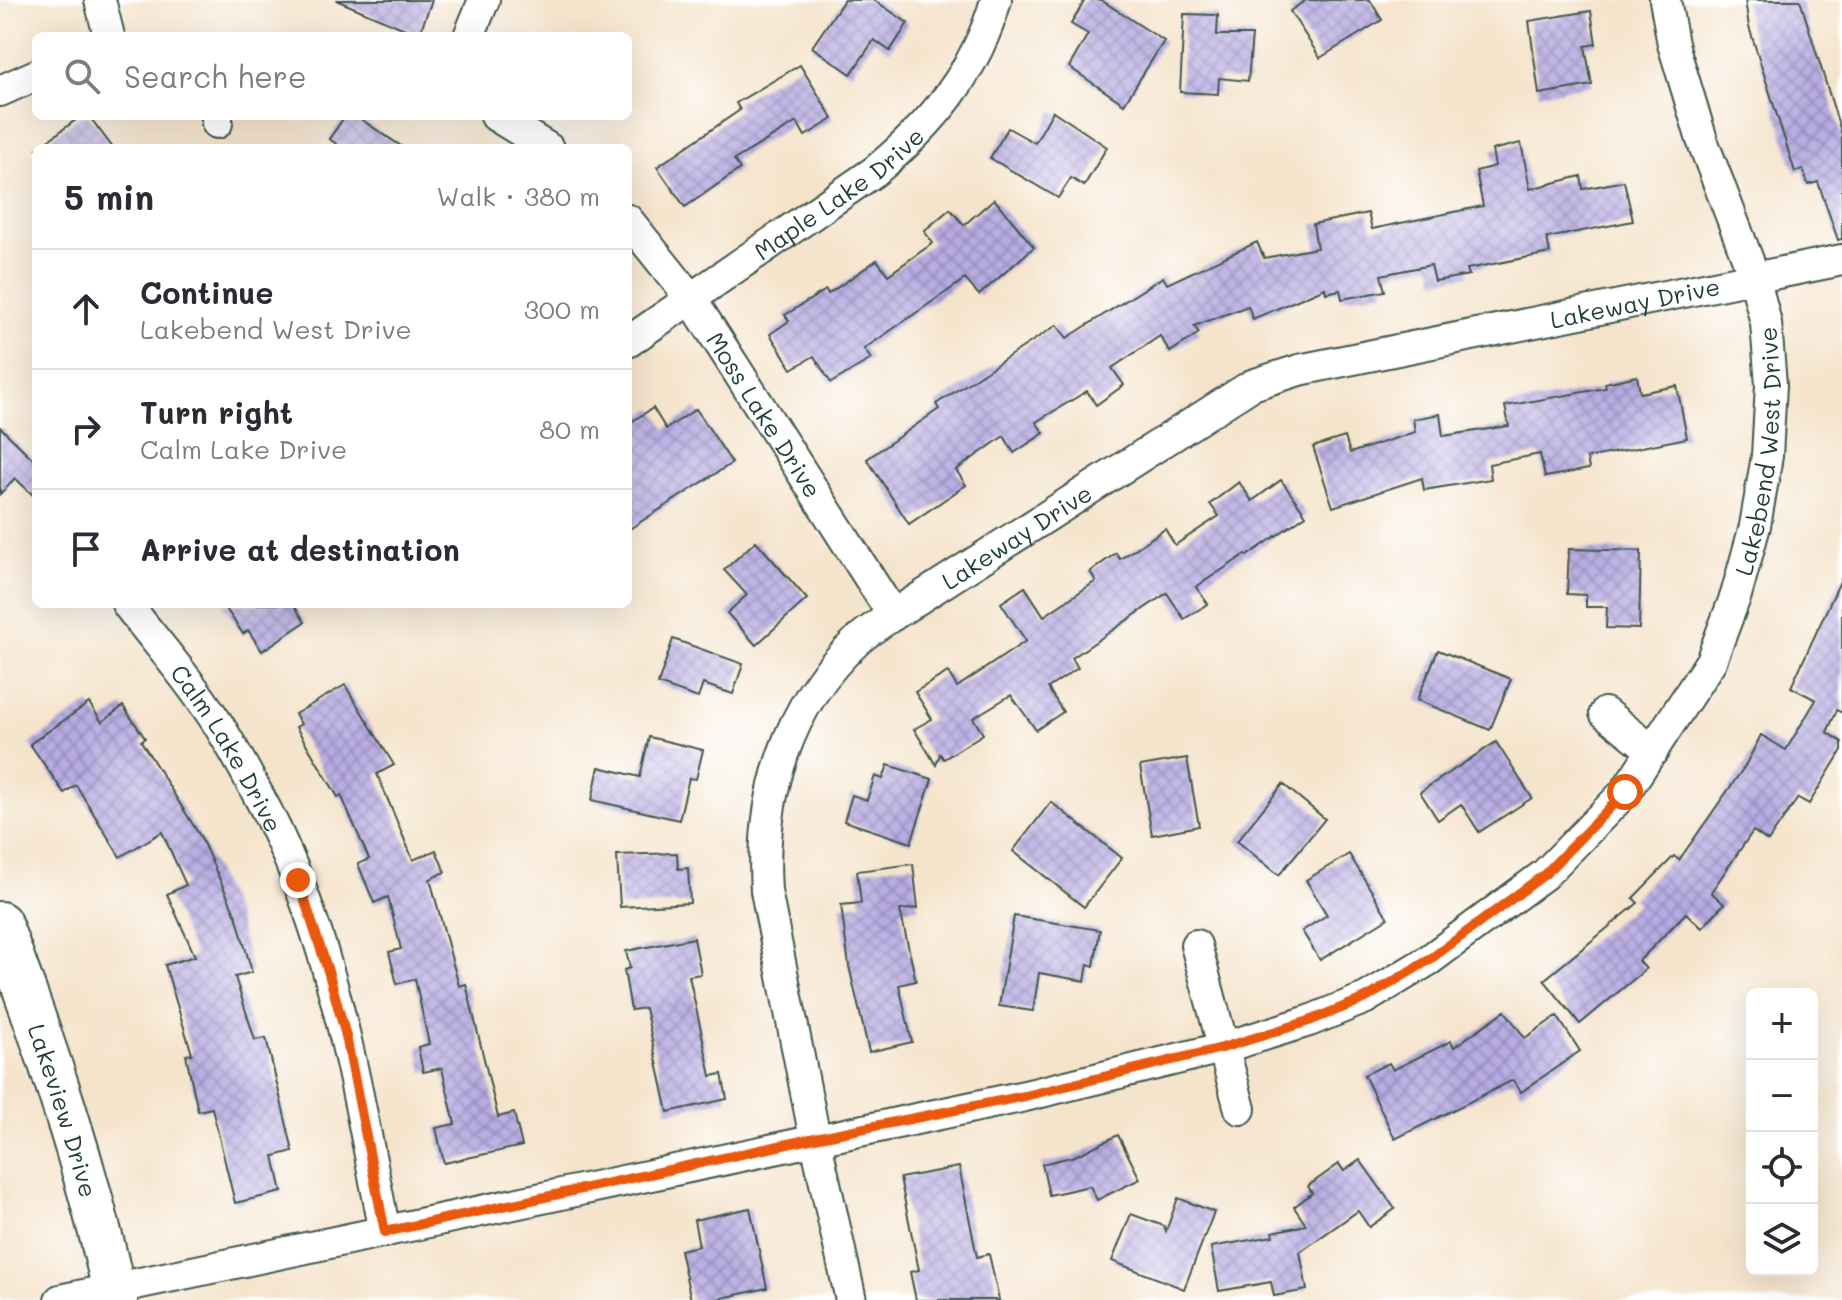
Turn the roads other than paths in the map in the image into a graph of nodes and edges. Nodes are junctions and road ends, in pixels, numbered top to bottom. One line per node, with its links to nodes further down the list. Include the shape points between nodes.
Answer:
1 (100, 0): 5 (street)
2 (484, 0): 6 (street)
3 (996, 0): 14 (street, Maple Lake Drive, via 986,34 952,92 902,148)
4 (1665, 0): 13 (street, Lakebend West Drive, via 1702,140)
5 (108, 32)
6 (471, 32)
7 (32, 77): 8 (street)
8 (0, 91)
9 (502, 120): 10 (street)
10 (542, 144)
11 (632, 225): 14 (street, Moss Lake Drive)
12 (1842, 260): 13 (street, Lakeway Drive)
13 (1754, 276): 17 (street, Lakeway Drive, via 1299,370 1252,385); 19 (street, Lakebend West Drive, via 1766,323 1771,385 1767,456 1755,526 1711,661)
14 (692, 300): 15 (street, Maple Lake Drive); 17 (street, Moss Lake Drive)
15 (632, 339)
16 (130, 608): 25 (street, Calm Lake Drive, via 207,707 257,791 298,880 346,1036)
17 (893, 615): 24 (street, Lakeway Drive, via 857,641 817,687 788,741 765,830 766,891)
18 (1605, 713): 19 (street)
19 (1653, 751): 22 (street, Lakebend West Drive, via 1625,792 1545,874 1429,960 1366,998)
20 (0, 923): 26 (street, Lakeview Drive, via 75,1141)
21 (1196, 945): 22 (street)
22 (1222, 1048): 23 (street); 24 (street, Lakebend West Drive, via 1025,1096)
23 (1240, 1109)
24 (815, 1138): 25 (street, Lakebend West Drive); 28 (street, Lakeway Drive)
25 (385, 1232): 26 (street, Lakebend West Drive)
26 (114, 1294): 27 (street, Lakebend West Drive)
27 (60, 1300)
28 (851, 1300)

